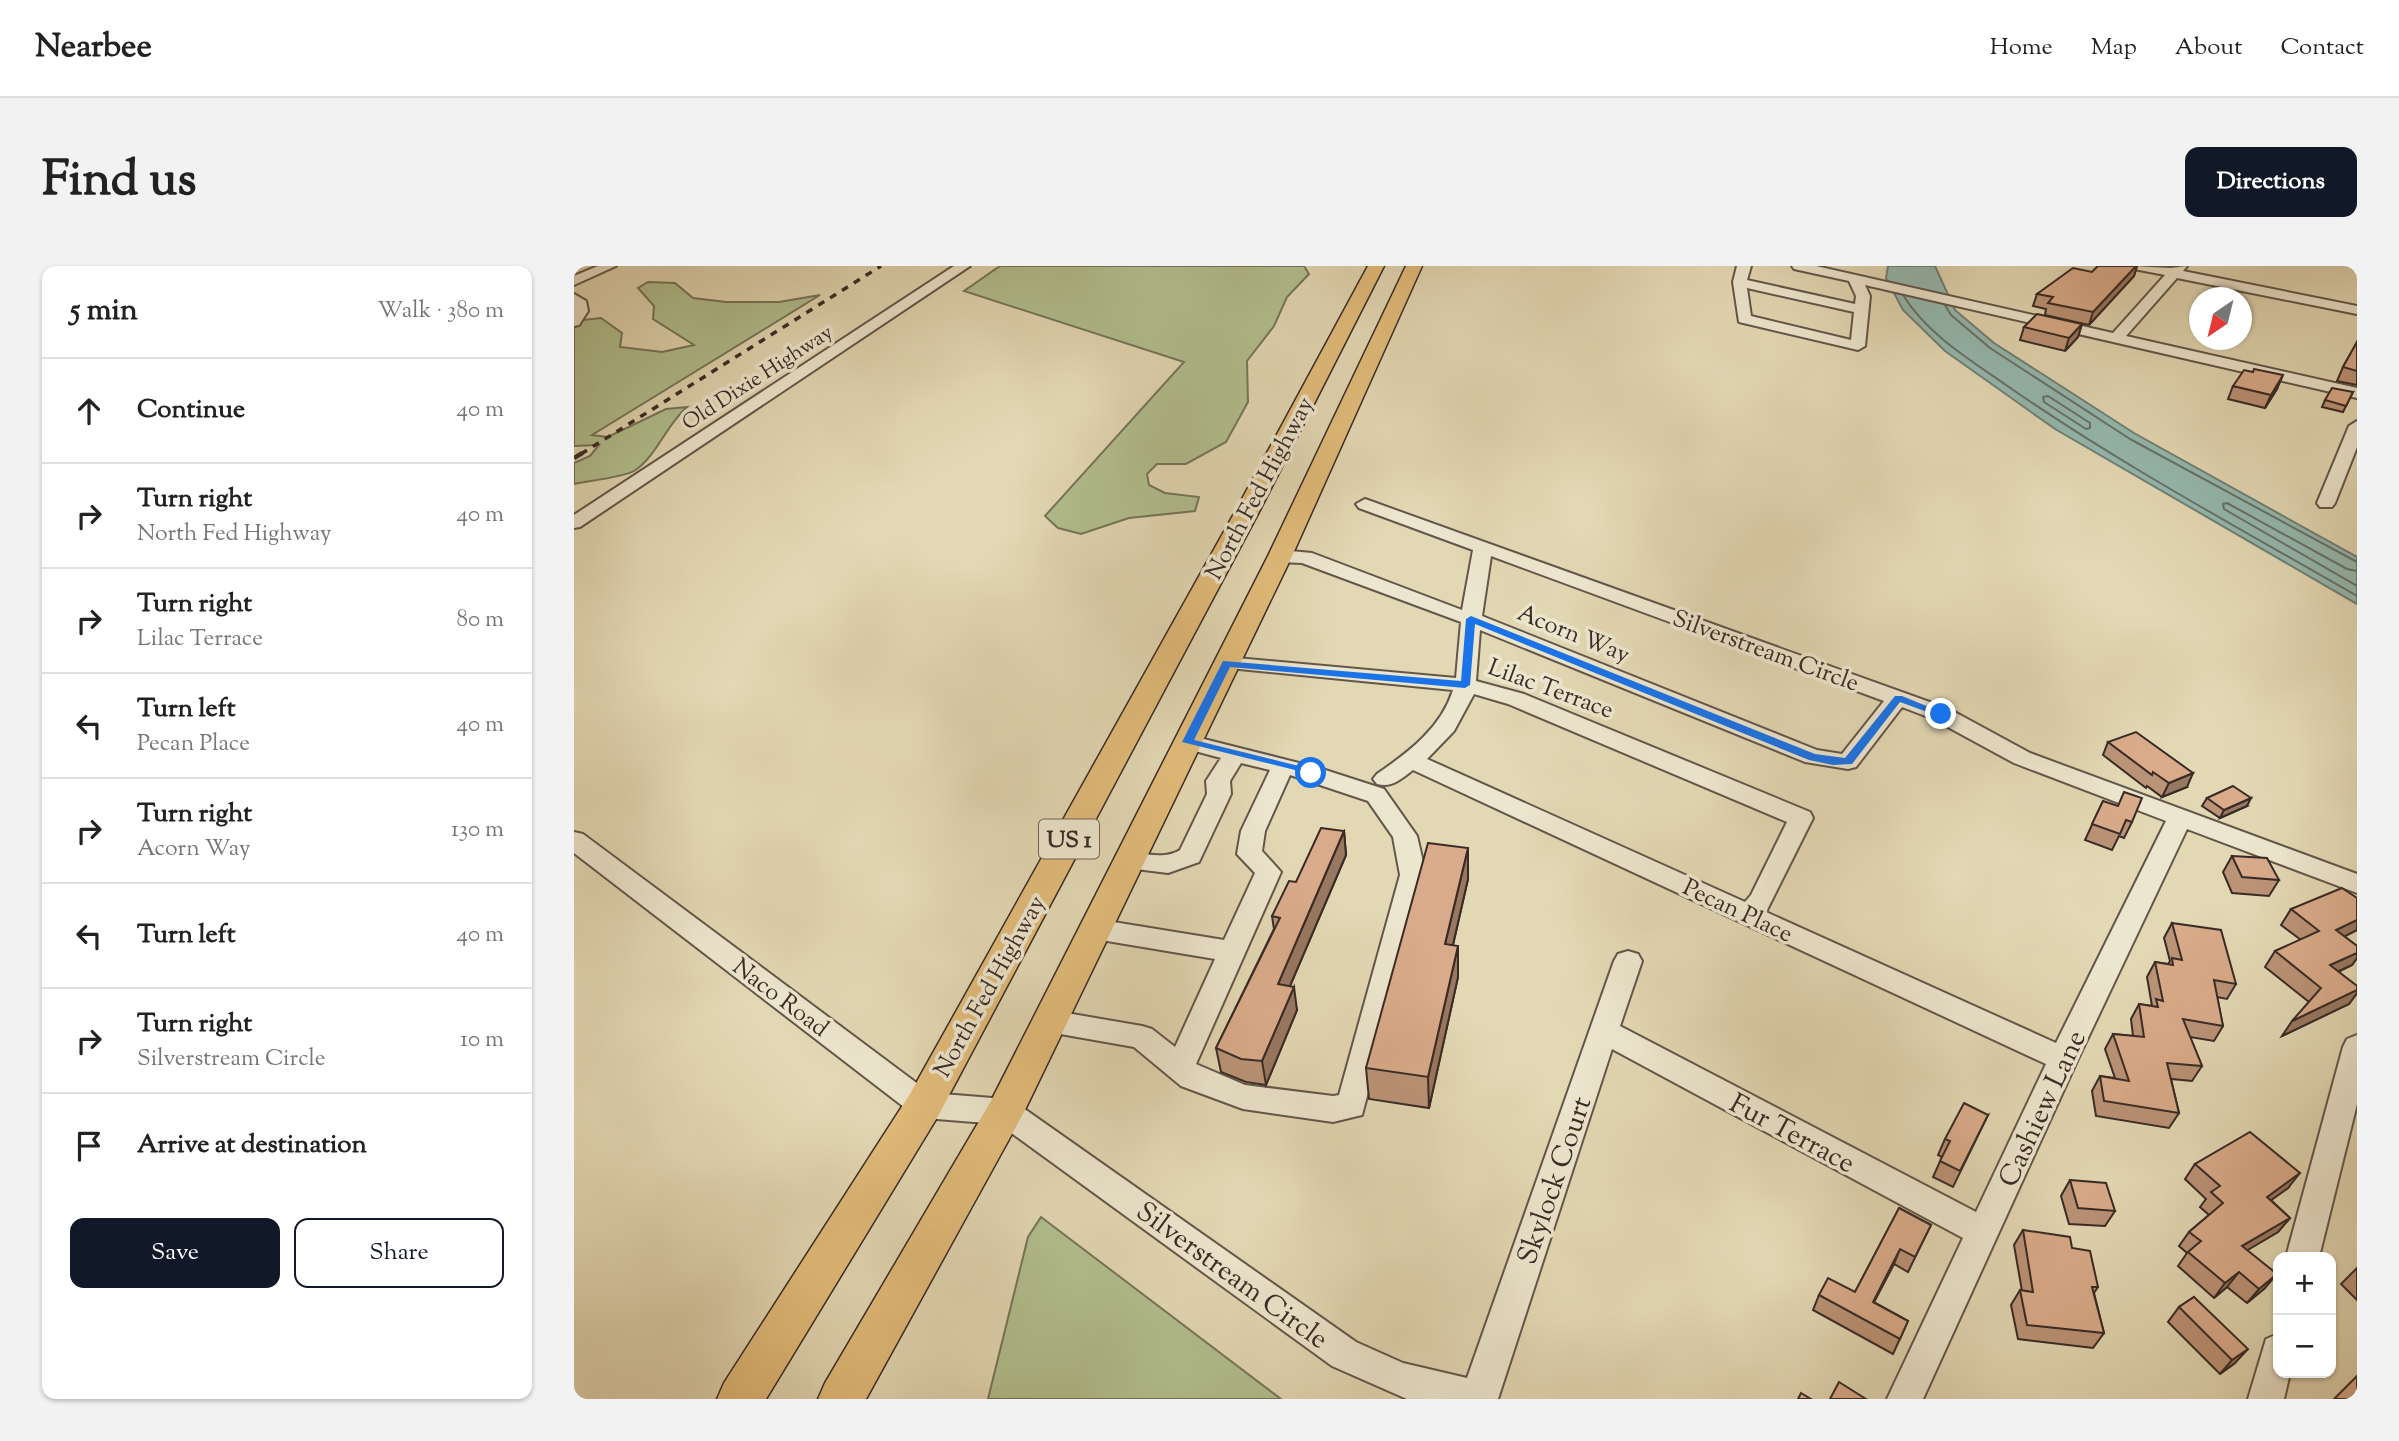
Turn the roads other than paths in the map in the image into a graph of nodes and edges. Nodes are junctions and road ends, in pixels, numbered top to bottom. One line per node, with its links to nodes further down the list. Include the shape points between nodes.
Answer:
1 (609, 266): 10 (street)
2 (963, 266): 22 (street, Old Dixie Highway)
3 (1376, 266): 21 (main road, North Fed Highway / US 1)
4 (1414, 266): 24 (main road, North Fed Highway / US 1)
5 (1744, 266): 11 (street)
6 (1799, 266): 9 (street)
7 (2139, 266): 8 (street)
8 (2177, 269): 14 (street); 16 (street)
9 (1855, 279): 13 (street, via 1863,296); 16 (street)
10 (574, 281)
11 (1740, 282): 13 (street); 13 (street, via 1744,319 1858,346)
12 (574, 298): 15 (street, via 581,304)
13 (1860, 309)
14 (2357, 310)
15 (574, 321)
16 (2116, 338): 17 (street)
17 (2357, 393)
18 (2357, 426): 19 (street)
19 (2326, 503)
20 (1365, 504): 23 (street, Silverstream Circle)
21 (1248, 510): 24 (main road, via 1251,539 1259,548); 47 (main road, North Fed Highway / US 1)
22 (574, 523)
23 (1483, 547): 25 (street); 28 (street, Silverstream Circle)
24 (1280, 556): 25 (street, Acorn Way, via 1305,557); 26 (main road, North Fed Highway / US 1)
25 (1471, 619): 27 (street); 28 (street, Acorn Way, via 1813,757 1848,762)
26 (1226, 663): 27 (street, Lilac Terrace); 29 (main road, North Fed Highway / US 1)
27 (1465, 685): 31 (street, via 1448,720); 38 (street, Lilac Terrace, via 1516,699 1801,818)
28 (1898, 698): 34 (street, Silverstream Circle, via 1941,714 2022,758)
29 (1188, 742): 30 (street); 36 (main road, North Fed Highway / US 1)
30 (1235, 753): 32 (street); 36 (street, via 1218,782 1219,794 1190,856 1169,865)
31 (1412, 761): 33 (street); 38 (street, Pecan Place)
32 (1283, 765): 40 (street, via 1254,831 1249,854 1268,872); 46 (street, via 1376,795 1405,836 1413,875 1350,1106 1333,1109 1243,1097 1191,1077)
33 (1385, 779)
34 (2180, 818): 37 (street, Silverstream Circle); 45 (street, Cashiew Lane)
35 (574, 840): 47 (street, Naco Road)
36 (1129, 861): 39 (main road, North Fed Highway / US 1)
37 (2357, 884)
38 (1749, 915): 45 (street, Pecan Place)
39 (1095, 929): 40 (street); 42 (main road, North Fed Highway / US 1)
40 (1233, 952): 46 (street)
41 (1628, 961): 43 (street, Skylock Court)
42 (1049, 1021): 46 (street, via 1142,1037); 48 (main road, North Fed Highway / US 1)
43 (1604, 1031): 49 (street, Fur Terrace); 54 (street, Skylock Court)
44 (2357, 1047): 50 (street)
45 (2063, 1059): 49 (street, Cashiew Lane)
46 (1180, 1068)
47 (924, 1105): 48 (street); 52 (main road, North Fed Highway / US 1)
48 (1005, 1112): 53 (main road, North Fed Highway / US 1); 54 (street, Silverstream Circle, via 1344,1354 1401,1380)
49 (1983, 1232): 55 (street, Cashiew Lane)
50 (2303, 1252)
51 (2273, 1371): 56 (street)
52 (740, 1399)
53 (841, 1399)
54 (1479, 1399)
55 (1905, 1399)
56 (2266, 1399)

